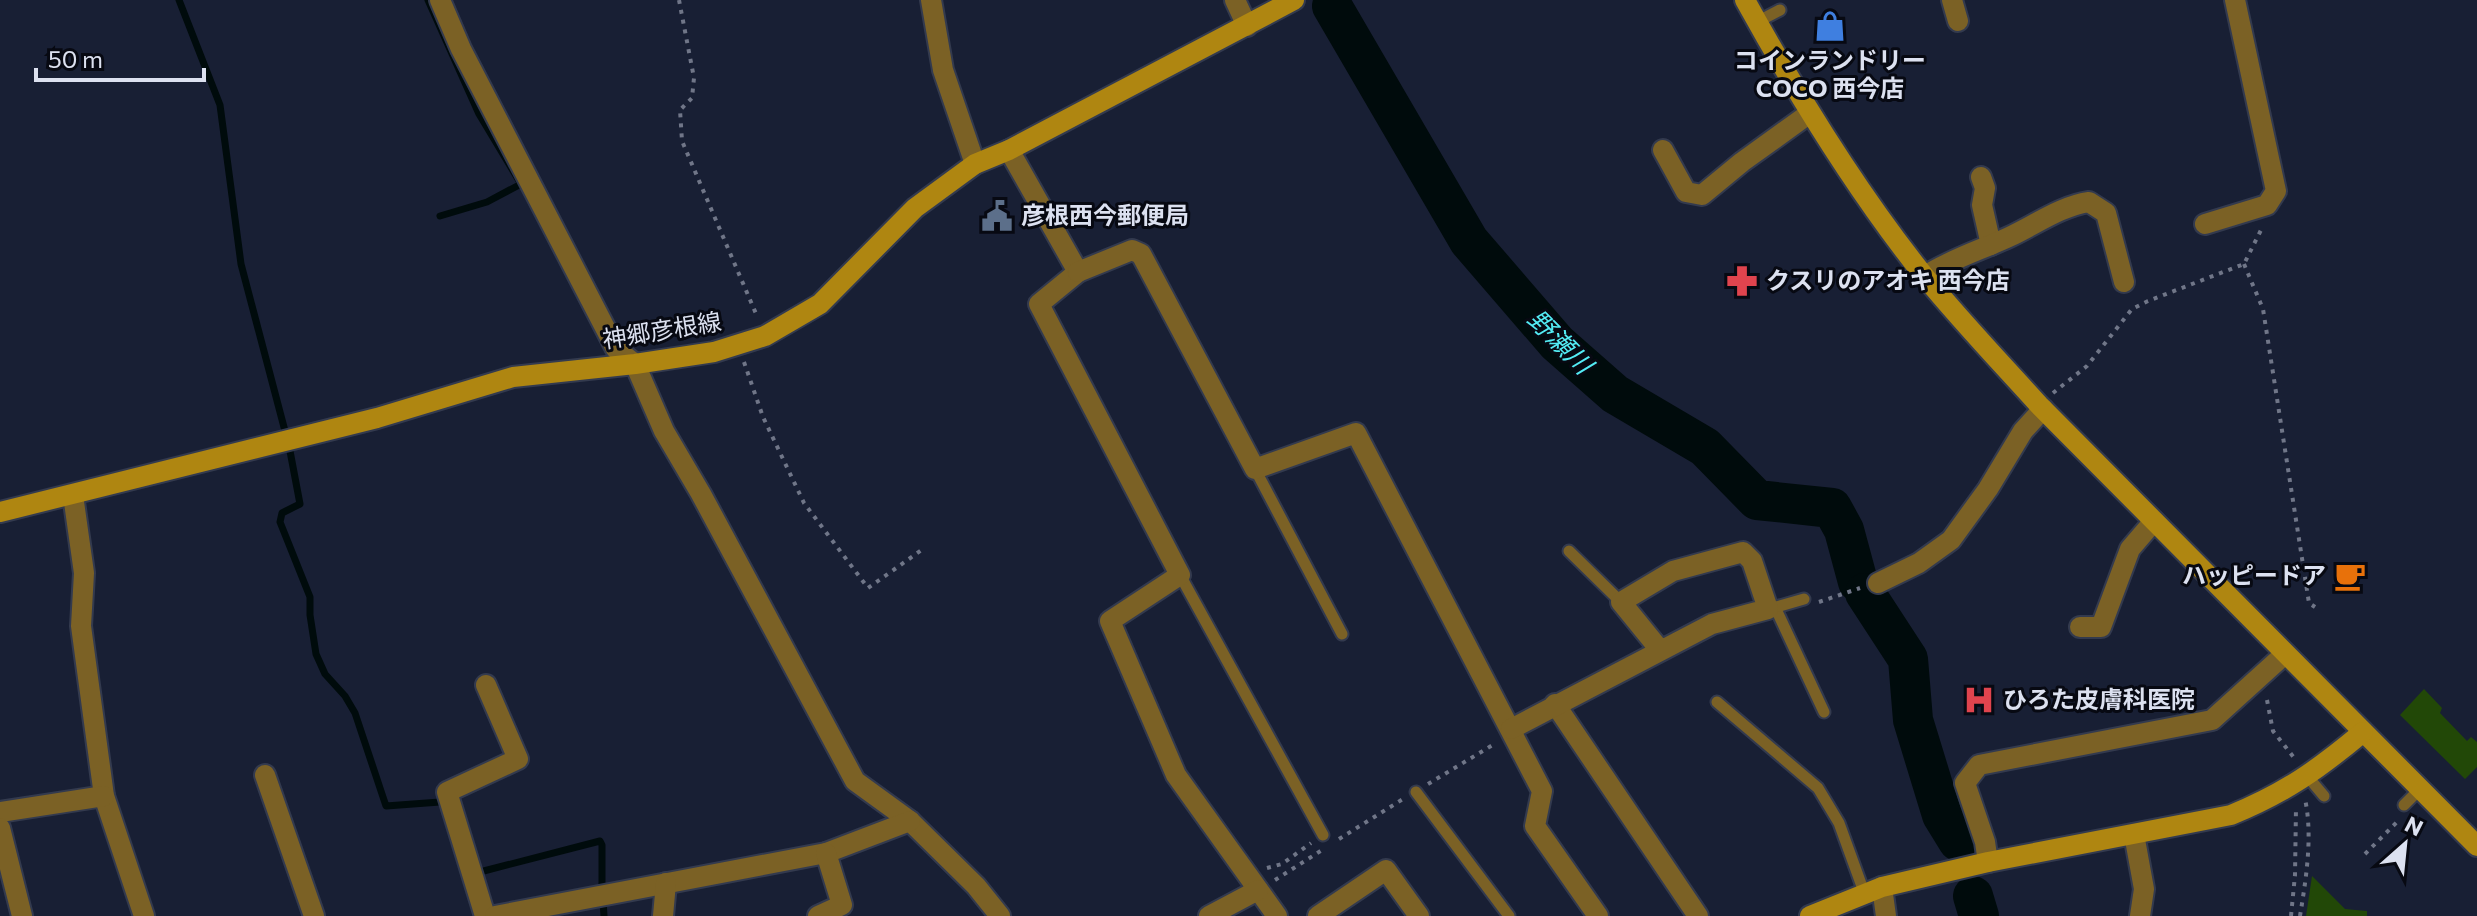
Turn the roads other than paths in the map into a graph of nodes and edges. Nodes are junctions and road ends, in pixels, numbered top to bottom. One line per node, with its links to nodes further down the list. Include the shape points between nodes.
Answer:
1 (440, 0): 22 (street, via 616,349)
2 (931, 0): 15 (street, via 943,70)
3 (1235, 0): 11 (street)
4 (1294, 0): 11 (street, 神郷彦根線)
5 (1745, 0): 10 (street)
6 (1952, 0): 9 (street)
7 (2235, 0): 17 (street, via 2276,191 2267,205)
8 (1780, 10): 10 (lane)
9 (1958, 21)
10 (1757, 22): 12 (street)
11 (1247, 26): 13 (street, 神郷彦根線)
12 (1810, 113): 14 (street, via 1702,195 1686,192); 20 (street)
13 (1009, 150): 15 (street, 神郷彦根線); 19 (street)
14 (1663, 150)
15 (975, 164): 22 (street, 神郷彦根線, via 915,208 820,304 765,336 714,352)
16 (1981, 177): 18 (street)
17 (2205, 224)
18 (1991, 245): 20 (street); 21 (street, via 2089,202 2106,213)
19 (1078, 272): 24 (street, via 1132,250 1141,254); 29 (street, via 1039,304)
20 (1925, 276): 23 (street)
21 (2124, 282)
22 (635, 364): 25 (street, 神郷彦根線, via 513,377 377,418); 52 (street, via 664,431 855,781)
23 (2047, 402): 27 (street); 30 (street, via 1951,540)
24 (1255, 469): 35 (lane); 42 (street, via 1356,433)
25 (73, 495): 26 (street, 神郷彦根線); 48 (street, via 84,573 81,626)
26 (0, 512)
27 (2154, 521): 34 (street, via 2130,549 2101,627); 37 (street)
28 (1569, 551): 32 (lane)
29 (1180, 575): 55 (lane); 60 (street, via 1110,621 1176,775)
30 (1878, 583)
31 (1804, 599): 33 (lane)
32 (1621, 602): 33 (street, via 1673,571 1743,552); 36 (street)
33 (1772, 608): 36 (street, via 1712,624); 41 (lane)
34 (2080, 627)
35 (1342, 634)
36 (1660, 650): 40 (street)
37 (2285, 654): 43 (street); 58 (street, via 2212,720 1979,765 1965,783)
38 (486, 685): 65 (street, via 518,759 447,792)
39 (1717, 702): 61 (lane, via 1818,788)
40 (1555, 704): 42 (street); 76 (street)
41 (1824, 712)
42 (1511, 731): 75 (street, via 1542,791 1535,826)
43 (2363, 732): 44 (street); 46 (street)
44 (2303, 770): 49 (lane); 54 (street, via 2268,800 2231,815)
45 (265, 775): 64 (street)
46 (2420, 789): 50 (lane); 56 (street)
47 (1416, 792): 74 (lane)
48 (104, 796): 51 (street); 63 (street)
49 (2324, 796)
50 (2403, 811)
51 (0, 812)
52 (910, 821): 57 (street); 69 (street)
53 (0, 828): 62 (street)
54 (2134, 834): 58 (street); 79 (street, via 2144,889)
55 (1323, 835)
56 (2477, 846)
57 (826, 853): 59 (street); 68 (street, via 842,905)
58 (1988, 862): 61 (street)
59 (666, 883): 66 (street); 67 (street)
60 (1253, 884): 70 (street); 71 (street)
61 (1873, 890): 77 (street); 78 (street)
62 (22, 916)
63 (144, 916)
64 (314, 916)
65 (485, 916)
66 (495, 916)
67 (663, 916)
68 (818, 916)
69 (1000, 916)
70 (1209, 916)
71 (1277, 916)
72 (1318, 916): 73 (street, via 1386,870)
73 (1419, 916)
74 (1509, 916)
75 (1598, 916)
76 (1698, 916)
77 (1810, 916)
78 (1886, 916)
79 (2140, 916)

